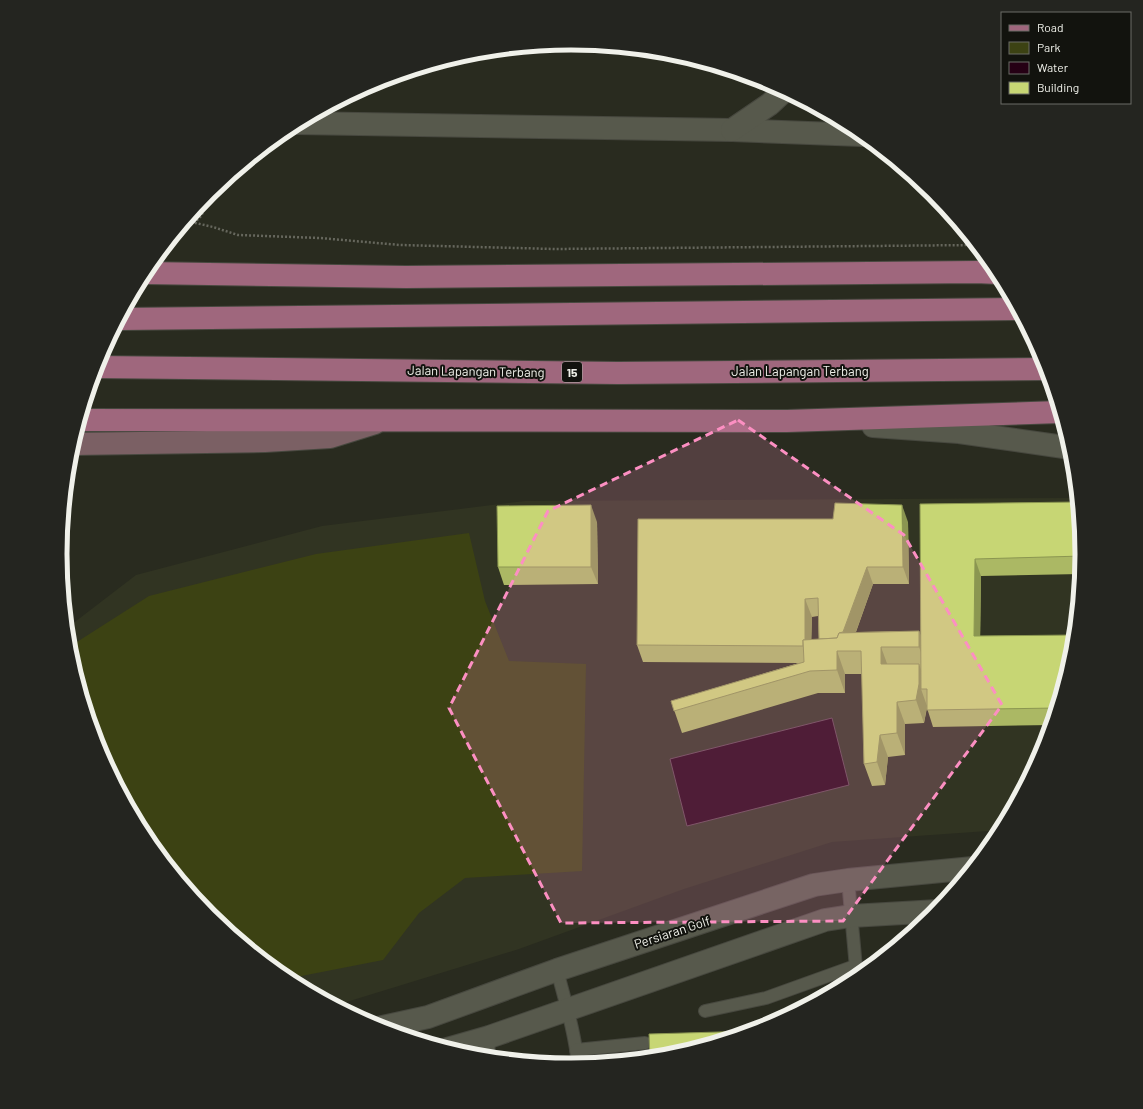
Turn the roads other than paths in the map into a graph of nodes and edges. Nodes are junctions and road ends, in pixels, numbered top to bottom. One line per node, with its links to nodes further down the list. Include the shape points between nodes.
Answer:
1 (780, 95): 3 (street)
2 (310, 123): 3 (street)
3 (732, 130): 4 (street)
4 (851, 135)
5 (153, 273): 6 (main road, via 414,277)
6 (990, 273)
7 (1012, 309): 8 (main road)
8 (126, 319)
9 (103, 367): 10 (main road, Jalan Lapangan Terbang / 15, via 610,373)
10 (1041, 369)
11 (1055, 412): 14 (main road)
12 (85, 420): 13 (main road)
13 (380, 421): 14 (main road); 15 (main road, via 330,437 266,441)
14 (787, 421): 16 (street, via 959,432)
15 (80, 444)
16 (1064, 447)
17 (966, 869): 18 (street, Persiaran Golf)
18 (848, 880): 20 (lane); 22 (street, Persiaran Golf, via 814,885)
19 (927, 912): 20 (street)
20 (851, 916): 21 (lane); 24 (street, via 825,920)
21 (855, 966): 23 (lane); 25 (lane, via 766,998)
22 (557, 970): 24 (lane); 26 (street, Persiaran Golf, via 428,1017)
23 (856, 971)
24 (567, 1008): 27 (street); 30 (lane)
25 (705, 1011)
26 (390, 1025)
27 (489, 1036): 29 (street); 31 (lane)
28 (645, 1044): 30 (lane)
29 (456, 1045)
30 (576, 1050): 32 (lane)
31 (488, 1052)
32 (577, 1059)

